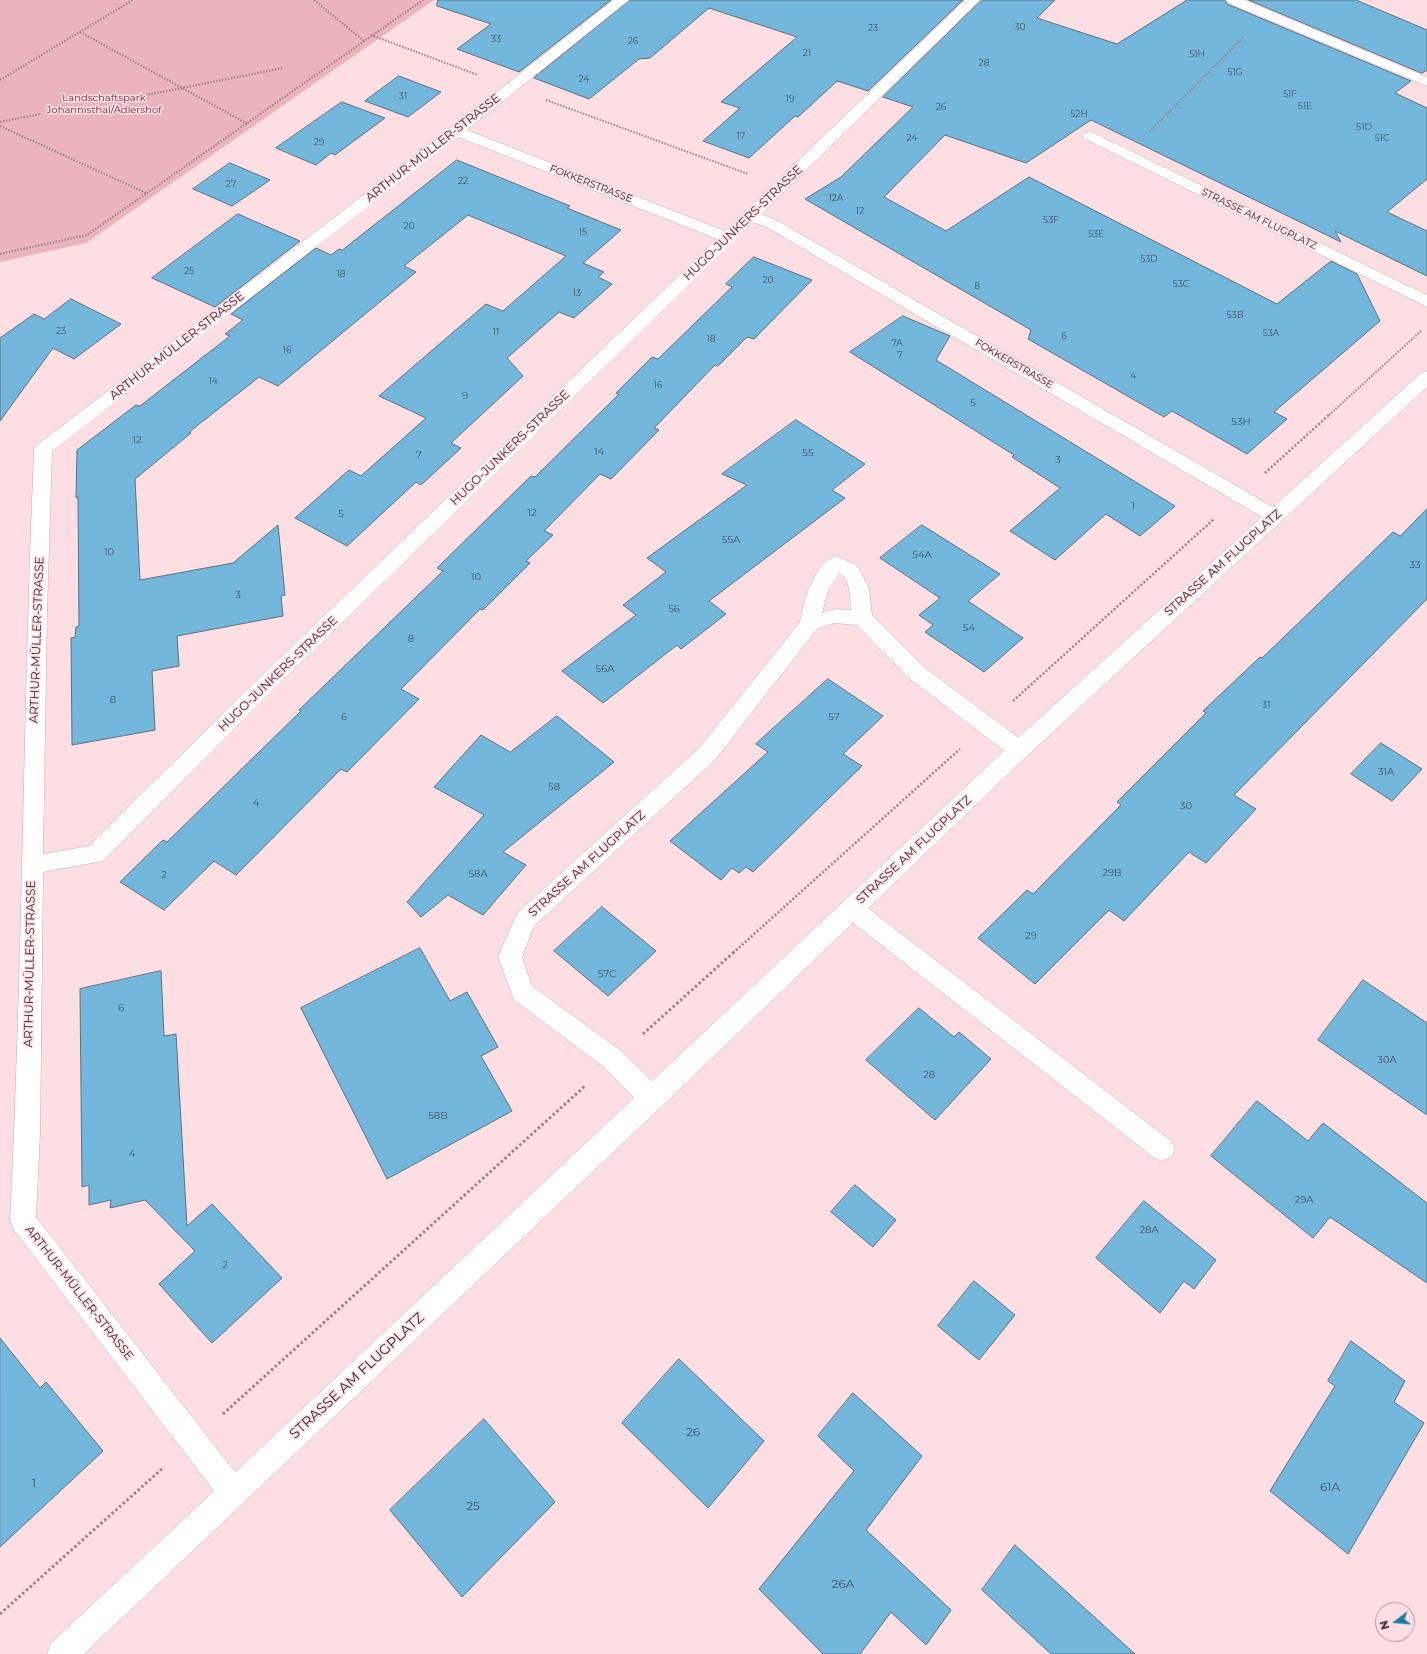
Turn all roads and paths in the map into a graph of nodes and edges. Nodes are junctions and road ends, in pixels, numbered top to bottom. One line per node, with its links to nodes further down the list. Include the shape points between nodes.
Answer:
1 (133, 0): 8 (path)
2 (314, 0): 10 (path)
3 (423, 0): 9 (path)
4 (622, 0): 14 (street, ARTHUR-MÜLLER-STRASSE)
5 (973, 0): 24 (street, HUGO-JUNKERS-STRASSE)
6 (1233, 0): 7 (street)
7 (1273, 18): 13 (street); 23 (path, via 1243,38 1144,137)
8 (80, 32): 12 (path); 15 (path)
9 (371, 35): 10 (path); 14 (path)
10 (364, 41): 19 (path)
11 (283, 68): 15 (path)
12 (0, 80)
13 (1427, 82)
14 (512, 87): 21 (street, ARTHUR-MÜLLER-STRASSE); 24 (path)
15 (182, 88): 16 (path); 19 (path)
16 (116, 101)
17 (40, 114): 18 (path)
18 (0, 122)
19 (248, 124): 25 (path)
20 (0, 126): 25 (path)
21 (456, 132): 27 (street, FOKKERSTRASSE); 38 (street, ARTHUR-MÜLLER-STRASSE, via 43,449)
22 (1090, 136): 23 (street, STRASSE AM FLUGPLATZ)
23 (1139, 160): 29 (street, STRASSE AM FLUGPLATZ)
24 (780, 186): 26 (street, HUGO-JUNKERS-STRASSE)
25 (146, 193): 28 (path, via 87,235)
26 (751, 216): 27 (street, HUGO-JUNKERS-STRASSE); 32 (street, FOKKERSTRASSE, via 772,224)
27 (727, 237): 38 (street, HUGO-JUNKERS-STRASSE, via 262,688 95,854)
28 (0, 254)
29 (1427, 302)
30 (1427, 325): 32 (path)
31 (1427, 377): 33 (street, STRASSE AM FLUGPLATZ)
32 (1240, 496): 33 (street, FOKKERSTRASSE); 36 (path)
33 (1275, 516): 37 (street, STRASSE AM FLUGPLATZ)
34 (862, 618): 35 (street, via 835,616); 35 (street, via 859,588 850,570 836,562 824,577 812,605); 36 (street, via 917,673)
35 (810, 624): 40 (street, STRASSE AM FLUGPLATZ, via 706,755 525,920 510,958 522,993)
36 (986, 726): 37 (street); 40 (path)
37 (1019, 750): 39 (street, STRASSE AM FLUGPLATZ)
38 (32, 865): 43 (street, ARTHUR-MÜLLER-STRASSE, via 23,1221)
39 (852, 908): 41 (street, STRASSE AM FLUGPLATZ); 42 (street)
40 (614, 1060): 41 (street, STRASSE AM FLUGPLATZ); 43 (path)
41 (652, 1099): 44 (street, STRASSE AM FLUGPLATZ)
42 (1162, 1149)
43 (194, 1441): 44 (street, ARTHUR-MÜLLER-STRASSE); 45 (path)
44 (233, 1492): 46 (street, STRASSE AM FLUGPLATZ)
45 (0, 1614)
46 (62, 1654)

